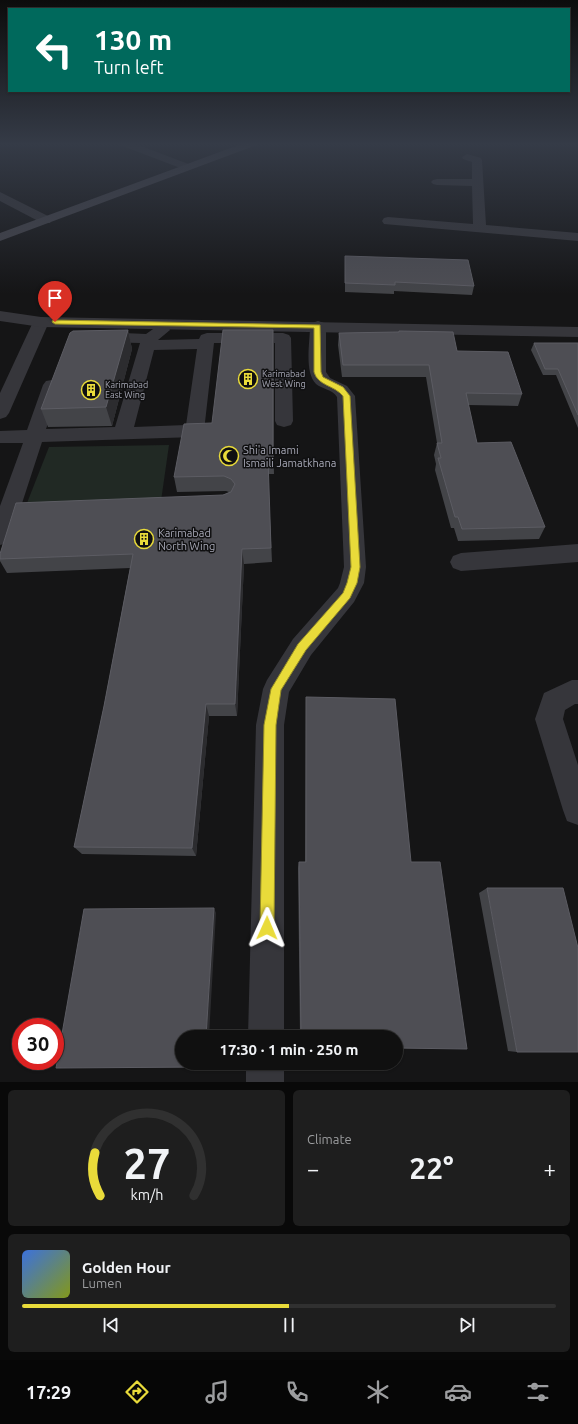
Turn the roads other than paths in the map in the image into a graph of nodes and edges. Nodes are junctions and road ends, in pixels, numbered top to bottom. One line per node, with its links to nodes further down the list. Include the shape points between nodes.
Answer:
1 (117, 193): 4 (main road)
2 (478, 193): 6 (street)
3 (0, 196): 4 (street)
4 (46, 220): 7 (main road)
5 (388, 221): 6 (street)
6 (480, 229): 8 (street)
7 (0, 237)
8 (578, 237)
9 (0, 316): 10 (street)
10 (41, 322): 11 (street); 18 (street)
11 (175, 324): 12 (street); 15 (street); 16 (street)
12 (318, 326): 13 (street); 29 (street, via 319,378 341,389 346,396 356,567 346,595 302,647 276,689 270,725)
13 (578, 332)
14 (79, 340): 16 (street, via 95,336)
15 (206, 341): 16 (street); 19 (street, via 282,338); 20 (street, via 195,431)
16 (149, 342): 20 (street)
17 (56, 372): 21 (street)
18 (0, 413)
19 (284, 421)
20 (123, 433): 21 (street)
21 (35, 436): 22 (street); 23 (street)
22 (0, 437)
23 (12, 508): 24 (street)
24 (0, 537)
25 (578, 553): 26 (street)
26 (461, 562)
27 (578, 692): 28 (street, via 572,692 553,702 549,719)
28 (578, 810)
29 (266, 1030)
30 (265, 1070): 31 (street)
31 (265, 1082)

